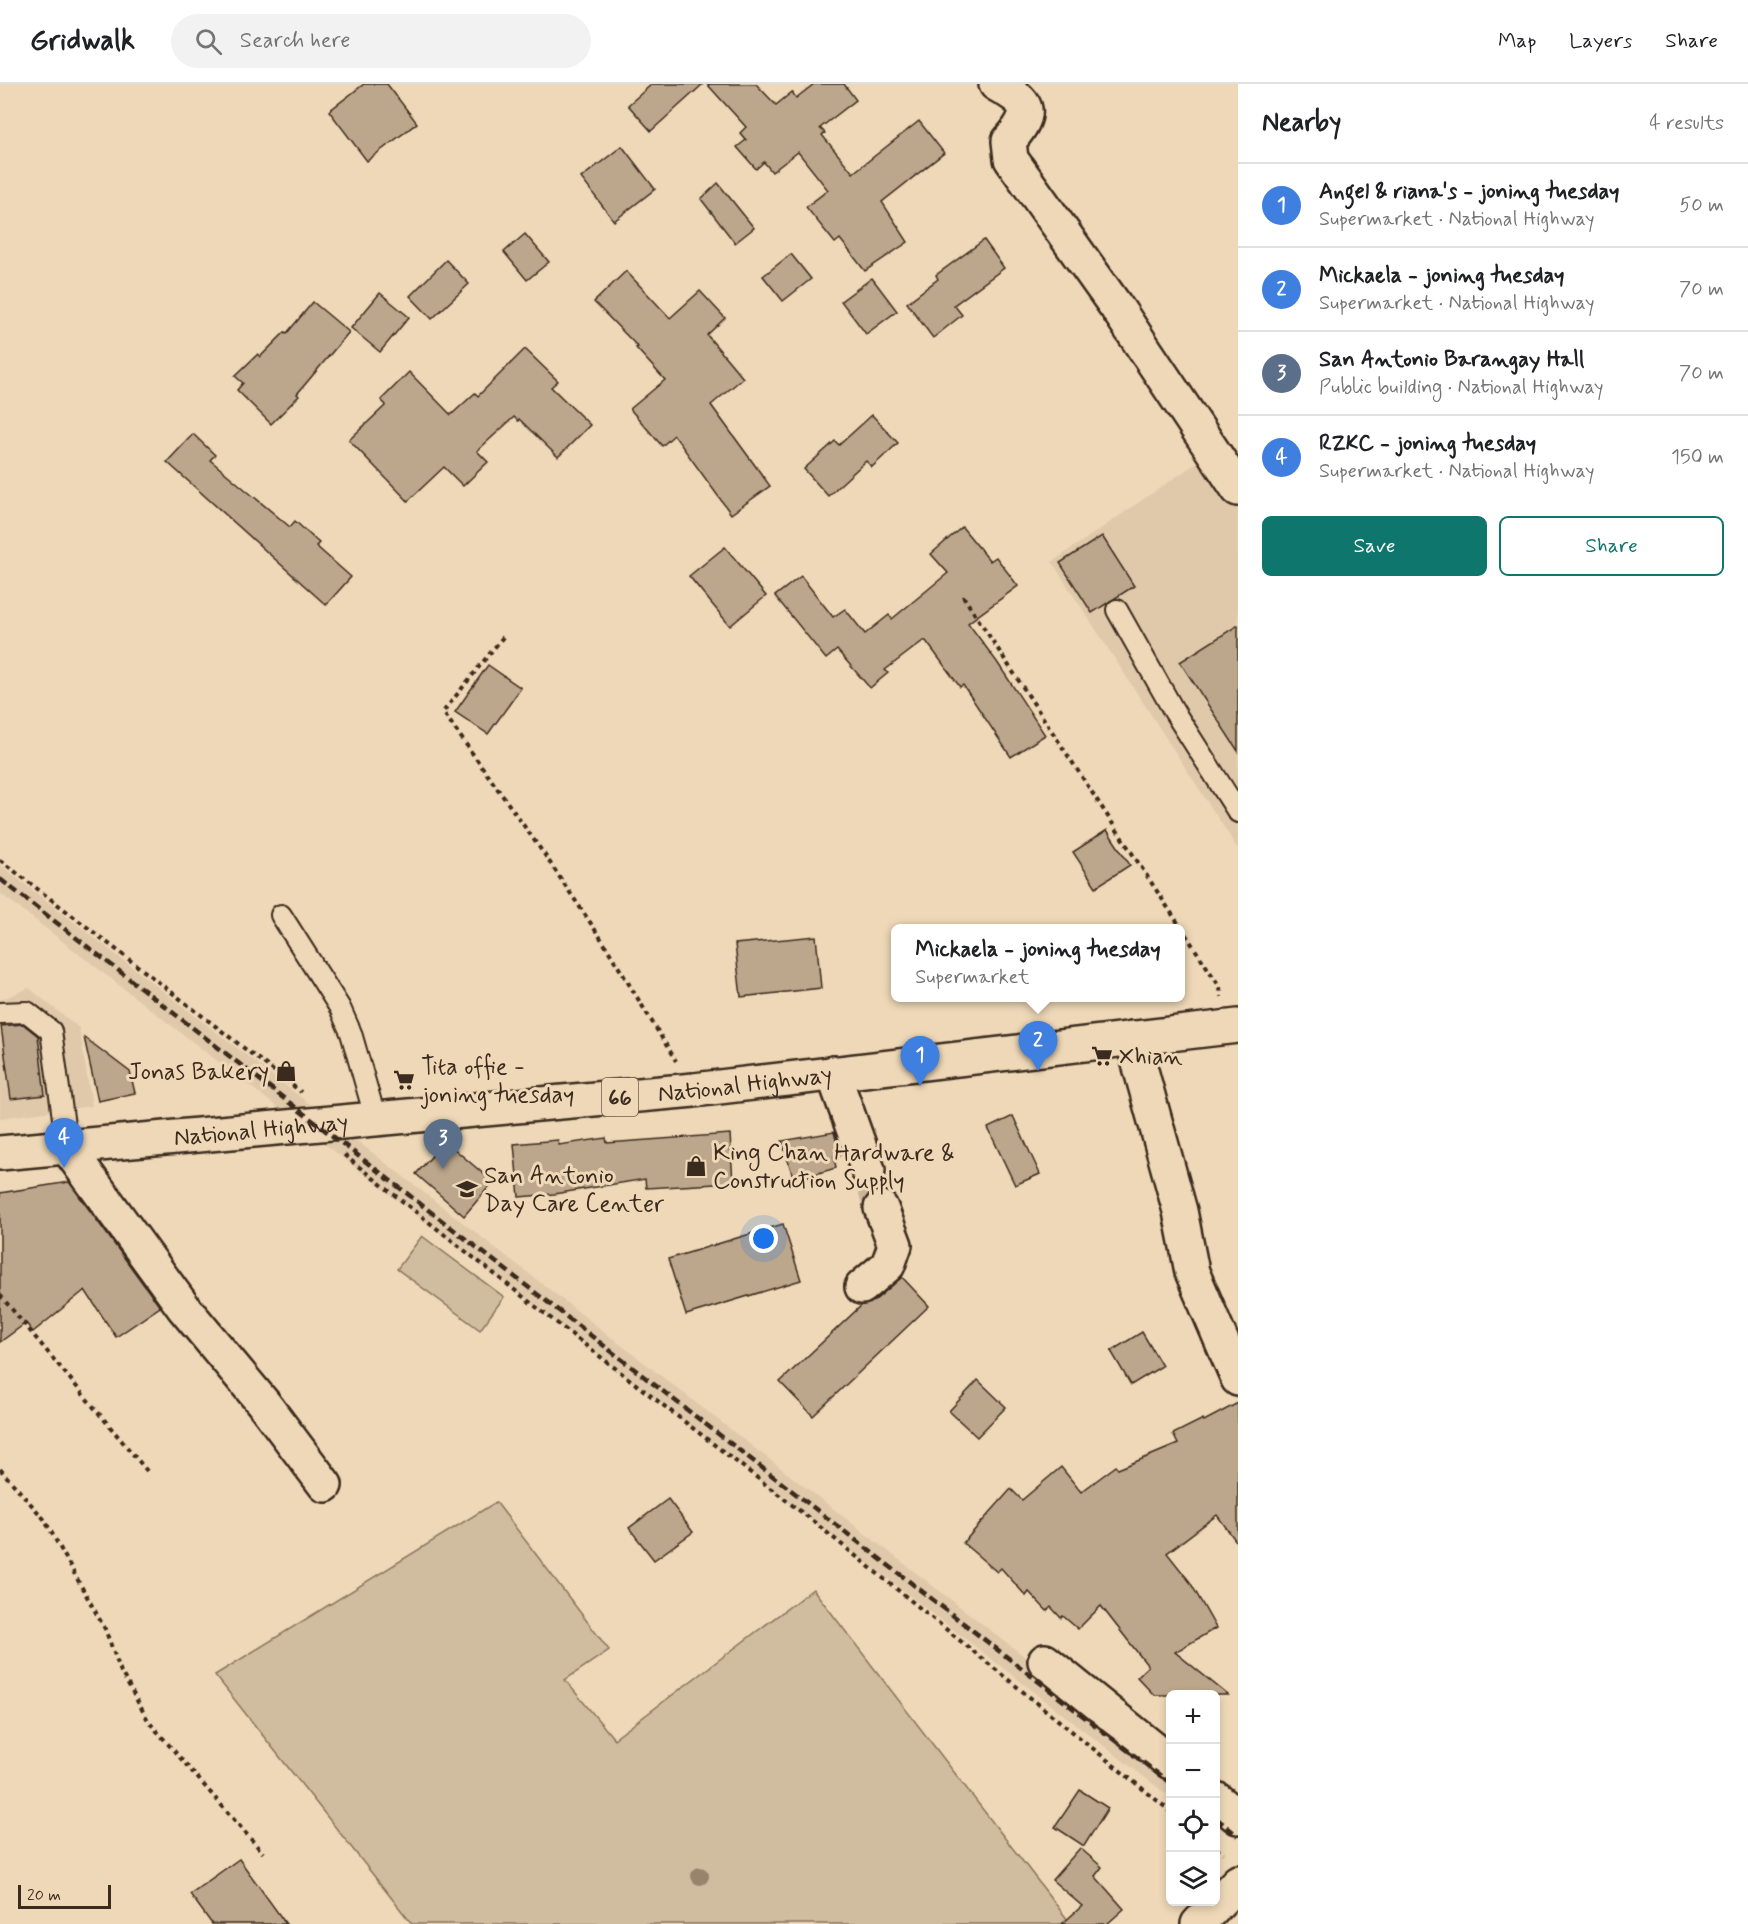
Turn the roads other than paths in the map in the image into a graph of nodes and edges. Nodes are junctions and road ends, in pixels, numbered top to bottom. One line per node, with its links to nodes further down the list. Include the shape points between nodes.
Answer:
1 (1018, 88): 2 (street, via 1026,111 1023,126 1009,141 1011,159)
2 (1238, 489)
3 (1117, 610): 4 (lane, via 1175,713)
4 (1238, 812)
5 (281, 915): 10 (lane, via 340,1008)
6 (0, 1013): 11 (lane, via 27,1012 51,1031)
7 (1231, 1026): 8 (street, National Highway / 66)
8 (1132, 1038): 9 (street, National Highway / 66); 16 (street, via 1180,1211 1192,1272)
9 (833, 1073): 10 (street, National Highway / 66); 13 (street)
10 (376, 1120): 11 (street, National Highway / 66)
11 (67, 1147): 12 (street, National Highway / 66); 17 (street, via 184,1308)
12 (0, 1153)
13 (868, 1170)
14 (881, 1208): 15 (street, via 895,1245 888,1265)
15 (861, 1287)
16 (1238, 1379)
17 (325, 1485)
18 (1045, 1660): 19 (street)
19 (1166, 1759)
20 (1220, 1802): 21 (street)
21 (1238, 1817)
22 (1238, 1882): 23 (street)
23 (1198, 1924)

